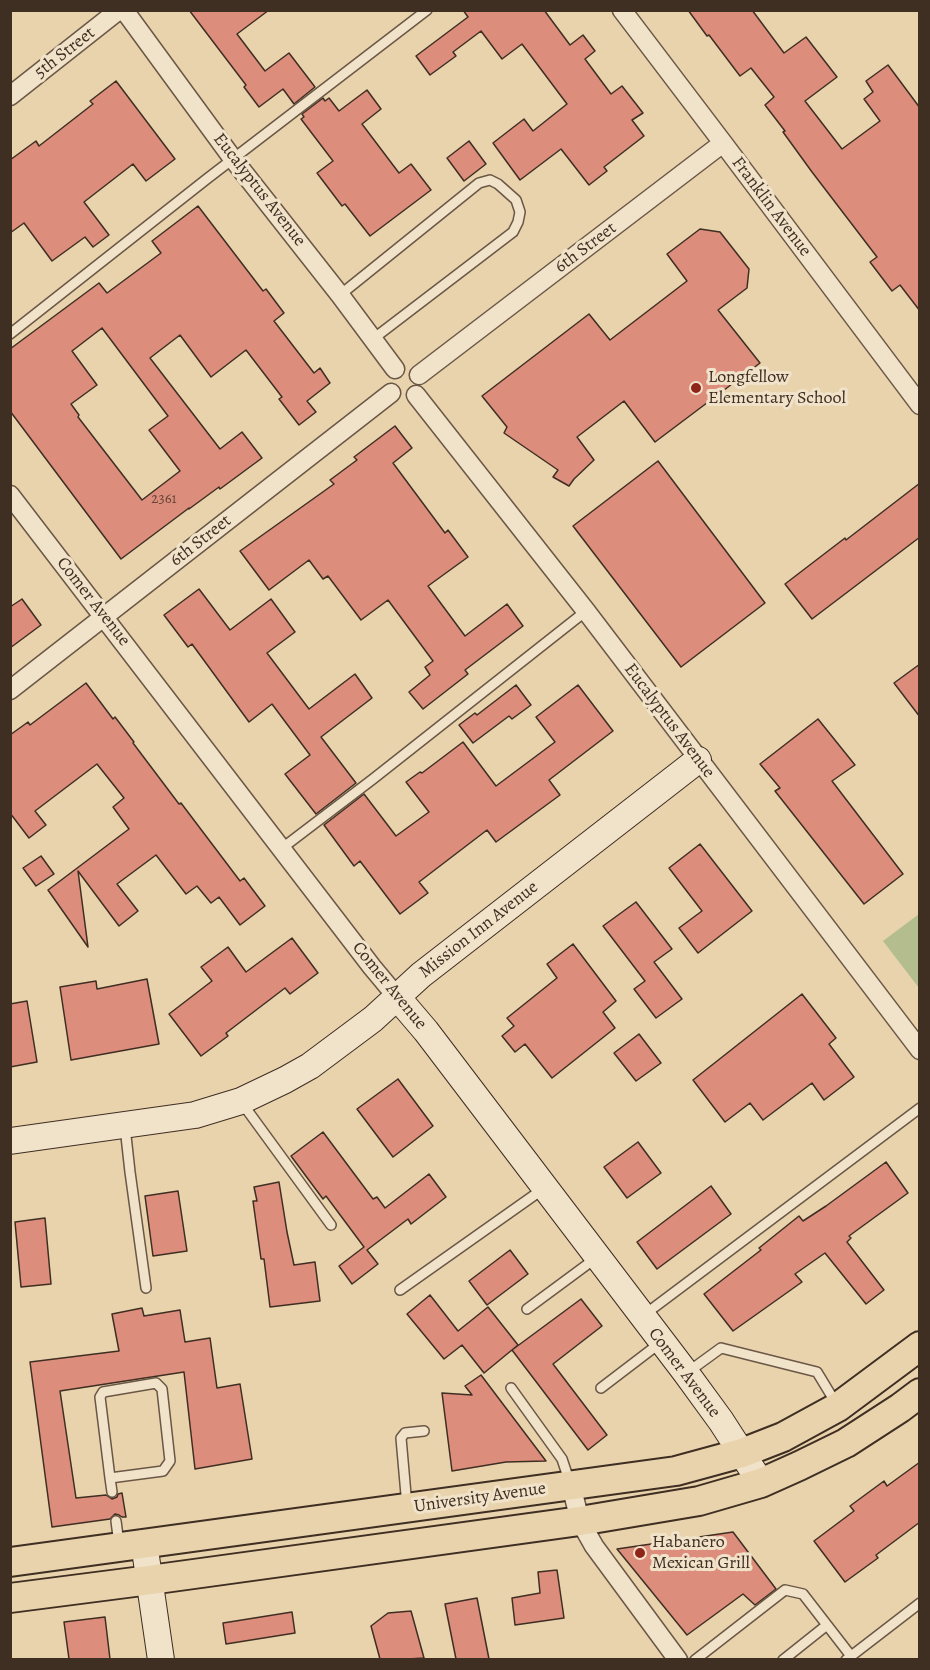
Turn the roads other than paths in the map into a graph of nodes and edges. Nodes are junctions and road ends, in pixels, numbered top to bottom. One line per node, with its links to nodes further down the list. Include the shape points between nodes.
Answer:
1 (119, 10): 5 (street, 5th Street)
2 (124, 10): 7 (street, Eucalyptus Avenue)
3 (427, 10): 7 (lane)
4 (622, 10): 6 (street, Franklin Avenue)
5 (10, 96)
6 (723, 143): 12 (street, 6th Street); 15 (street, Franklin Avenue)
7 (233, 159): 8 (street, Eucalyptus Avenue); 9 (lane)
8 (340, 295): 10 (street, Eucalyptus Avenue); 10 (lane, via 479,183 490,180 516,200 520,213 513,232)
9 (10, 334)
10 (373, 339): 11 (street, Eucalyptus Avenue)
11 (395, 369): 12 (street, via 411,367); 13 (street, via 388,383)
12 (419, 375): 14 (street, via 421,386)
13 (391, 393): 14 (street, via 406,400); 18 (street, 6th Street)
14 (416, 395): 17 (street, Eucalyptus Avenue)
15 (920, 405)
16 (10, 495): 18 (street, Comer Avenue)
17 (586, 611): 20 (street, Eucalyptus Avenue); 21 (lane)
18 (104, 617): 19 (street, 6th Street); 21 (street, Comer Avenue)
19 (10, 690)
20 (698, 760): 22 (main road, Mission Inn Avenue); 23 (street, Eucalyptus Avenue)
21 (281, 849): 22 (street, Comer Avenue)
22 (397, 997): 24 (main road, Mission Inn Avenue, via 310,1066); 28 (main road, Comer Avenue)
23 (920, 1050)
24 (241, 1101): 26 (main road, Mission Inn Avenue, via 195,1115); 29 (lane)
25 (920, 1108): 34 (lane)
26 (125, 1125): 27 (main road, Mission Inn Avenue); 31 (lane)
27 (10, 1141)
28 (545, 1188): 30 (main road, Comer Avenue); 32 (lane)
29 (331, 1225)
30 (598, 1257): 33 (lane); 34 (main road, Comer Avenue)
31 (146, 1288)
32 (400, 1290)
33 (527, 1309)
34 (643, 1316): 35 (main road, Comer Avenue)
35 (662, 1342): 37 (main road, Comer Avenue); 39 (lane)
36 (920, 1346): 41 (main road, University Avenue)
37 (686, 1373): 41 (lane, via 721,1348 816,1372); 43 (main road, Comer Avenue)
38 (511, 1388): 46 (lane, via 562,1459)
39 (601, 1388)
40 (920, 1393): 45 (main road, University Avenue, via 846,1443)
41 (838, 1407): 43 (main road, University Avenue, via 783,1437)
42 (424, 1431): 48 (lane, via 405,1433 400,1442)
43 (742, 1453): 45 (main road, Comer Avenue); 46 (main road, University Avenue, via 676,1471)
44 (110, 1478): 44 (lane, via 100,1397 103,1392 156,1383 162,1389 170,1461 163,1471); 47 (lane)
45 (761, 1483): 49 (main road, University Avenue, via 699,1501)
46 (571, 1485): 48 (main road, University Avenue); 49 (street)
47 (112, 1492)
48 (408, 1508): 50 (main road, University Avenue)
49 (580, 1521): 52 (main road, University Avenue); 58 (street, via 594,1546)
50 (126, 1537): 51 (main road, University Avenue); 52 (main road)
51 (10, 1562)
52 (150, 1581): 53 (main road, University Avenue); 57 (main road)
53 (10, 1598)
54 (920, 1603): 56 (lane)
55 (827, 1625): 56 (lane); 59 (lane, via 803,1594 785,1590); 60 (lane)
56 (849, 1658)
57 (161, 1659)
58 (678, 1659)
59 (695, 1659)
60 (783, 1659)

